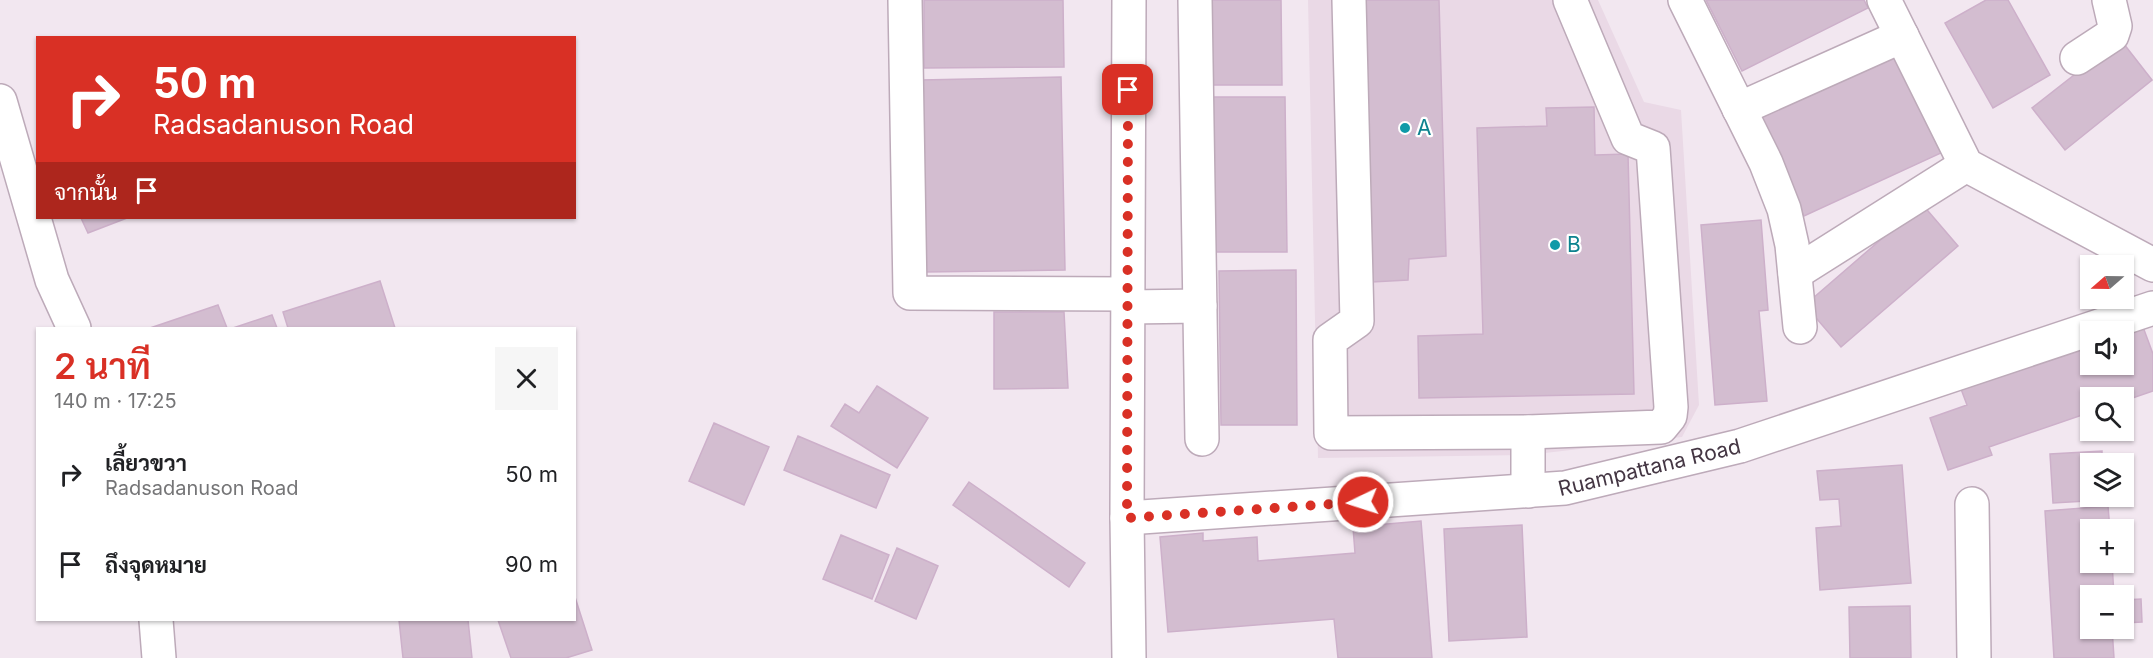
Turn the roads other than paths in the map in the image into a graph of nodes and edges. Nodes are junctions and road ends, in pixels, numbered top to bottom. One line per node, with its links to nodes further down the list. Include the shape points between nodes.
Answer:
1 (905, 0): 16 (street, via 910,293)
2 (1129, 0): 16 (street)
3 (1195, 0): 17 (street)
4 (1349, 0): 21 (street, via 1357,321 1330,340 1331,433)
5 (1570, 0): 21 (street, via 1628,138 1653,148 1671,407 1670,417 1661,426)
6 (1684, 0): 12 (street)
7 (1884, 0): 9 (street)
8 (2109, 0): 10 (street, via 2115,26 2112,35)
9 (1902, 36): 12 (street); 13 (street)
10 (2077, 58)
11 (0, 101): 19 (street, via 52,280)
12 (1739, 109): 15 (street, via 1784,208)
13 (1966, 165): 14 (street); 15 (street)
14 (2153, 265)
15 (1795, 273): 20 (street)
16 (1128, 300): 17 (street); 25 (street)
17 (1200, 306): 22 (street)
18 (2153, 308): 23 (street, Ruampattana Road, via 1740,446 1566,488)
19 (74, 327)
20 (1800, 327)
21 (1528, 432): 23 (street)
22 (1202, 440)
23 (1528, 490): 25 (street, Ruampattana Road)
24 (1972, 504): 29 (street)
25 (1127, 518): 28 (street)
26 (156, 621): 27 (street)
27 (159, 658)
28 (1129, 658)
29 (1974, 658)

